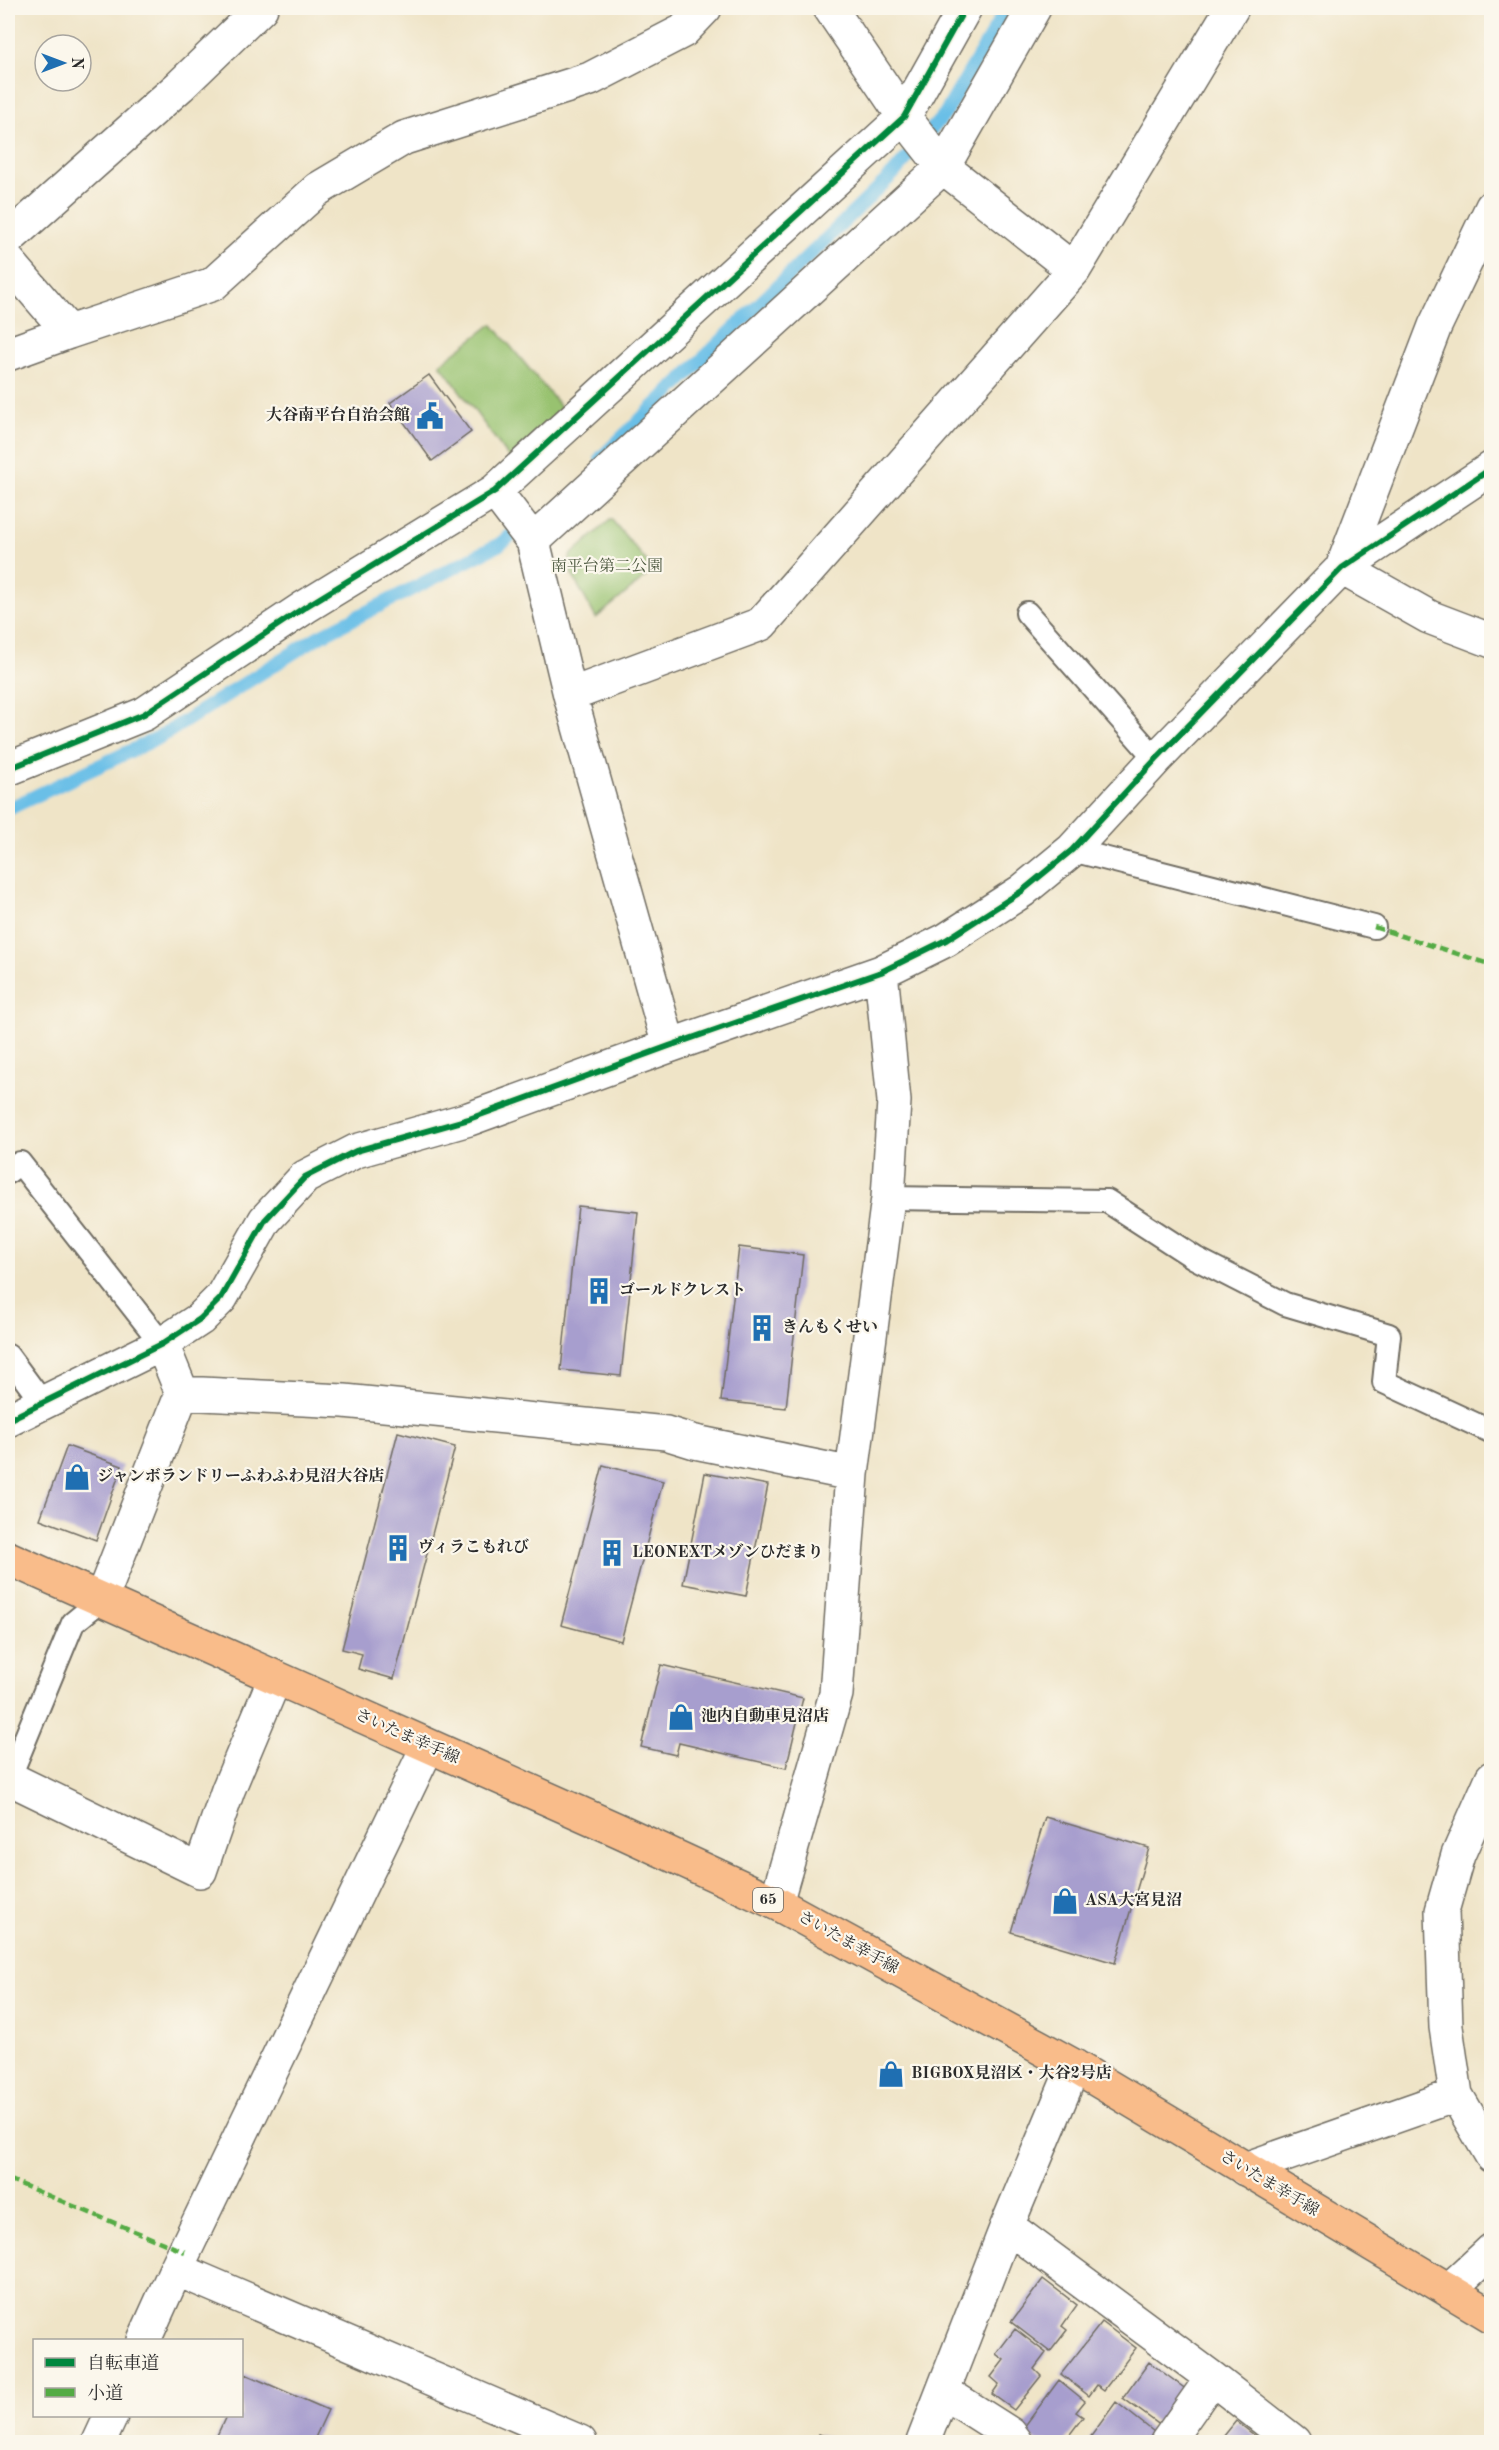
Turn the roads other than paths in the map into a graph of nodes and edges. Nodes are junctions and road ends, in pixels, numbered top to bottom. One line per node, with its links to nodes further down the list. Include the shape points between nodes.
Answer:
1 (261, 8): 9 (street, via 180,86)
2 (705, 8): 12 (street, via 683,31 590,79 404,138 318,189 213,284)
3 (830, 8): 7 (street)
4 (965, 8): 7 (street)
5 (1034, 8): 7 (street)
6 (1232, 8): 11 (street)
7 (924, 143): 11 (street); 15 (street); 16 (street)
8 (1491, 207): 17 (street, via 1436,326)
9 (8, 238)
10 (8, 261): 12 (street)
11 (1074, 270): 20 (street, via 761,624)
12 (69, 332): 13 (street)
13 (8, 354)
14 (1491, 468): 17 (street)
15 (495, 491): 16 (street); 22 (street, via 305,607 144,714)
16 (526, 531): 20 (street)
17 (1342, 568): 19 (street, via 1429,617); 21 (street)
18 (1027, 613): 21 (lane)
19 (1491, 641)
20 (570, 695): 26 (street)
21 (1156, 759): 23 (street)
22 (8, 769)
23 (1072, 850): 24 (lane); 25 (street, via 1022,891 946,940)
24 (1374, 927)
25 (882, 972): 26 (street); 28 (street, via 894,1101)
26 (669, 1046): 29 (street, via 469,1119 356,1151 305,1177 265,1220 221,1298 200,1319)
27 (8, 1172): 29 (lane, via 20,1163)
28 (888, 1198): 34 (lane, via 1107,1201 1195,1258 1285,1304 1389,1335 1384,1382); 35 (street)
29 (162, 1344): 31 (street); 32 (street)
30 (8, 1356): 32 (lane)
31 (182, 1393): 35 (street, via 344,1401 666,1433); 37 (street)
32 (42, 1402): 33 (street)
33 (8, 1420)
34 (1491, 1432)
35 (852, 1474): 42 (street, via 836,1694)
36 (8, 1558): 37 (main road, さいたま幸手線 / 65)
37 (101, 1600): 38 (main road, さいたま幸手線 / 65); 40 (lane, via 73,1623)
38 (275, 1678): 39 (main road, さいたま幸手線 / 65); 40 (street, via 228,1790 200,1871)
39 (428, 1746): 42 (main road, さいたま幸手線 / 65); 49 (street)
40 (8, 1779)
41 (1491, 1779): 44 (street, via 1458,1855 1442,1911 1446,2027)
42 (776, 1904): 43 (main road, さいたま幸手線 / 65)
43 (1074, 2066): 46 (main road, さいたま幸手線 / 65); 47 (street)
44 (1456, 2095): 45 (street); 46 (street)
45 (1491, 2156)
46 (1245, 2169): 50 (main road, さいたま幸手線 / 65)
47 (1006, 2226): 53 (street); 54 (street)
48 (1491, 2250): 50 (street)
49 (176, 2269): 52 (street); 57 (street)
50 (1449, 2290): 51 (main road, さいたま幸手線 / 65)
51 (1491, 2316)
52 (144, 2339)
53 (1212, 2378): 60 (street); 61 (street)
54 (944, 2392): 58 (street); 59 (street, via 1010,2434)
55 (110, 2417): 56 (street)
56 (99, 2442)
57 (580, 2442)
58 (923, 2442)
59 (1016, 2442)
60 (1167, 2442)
61 (1294, 2442)

